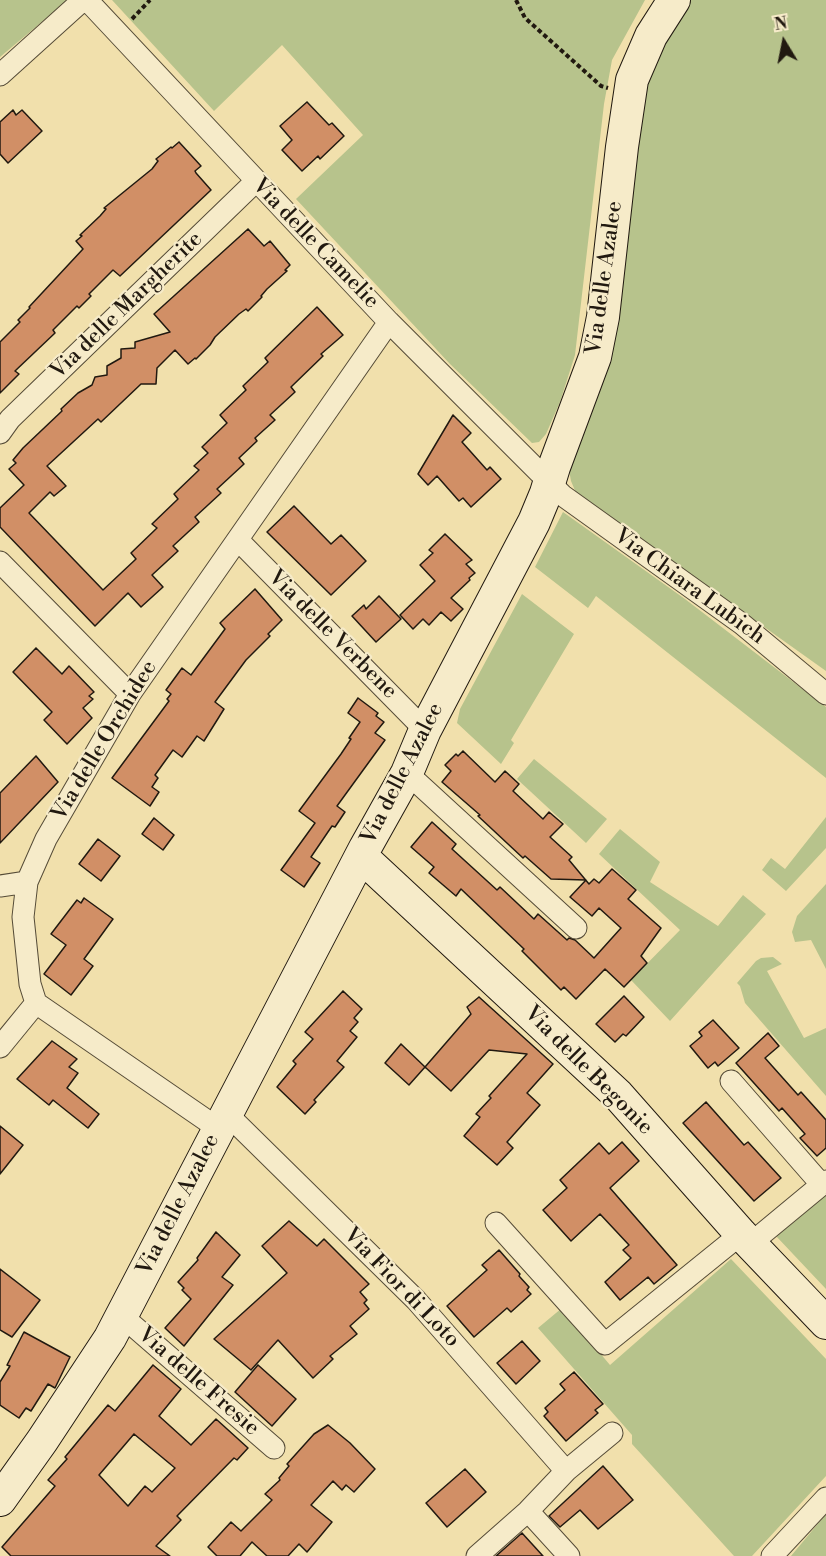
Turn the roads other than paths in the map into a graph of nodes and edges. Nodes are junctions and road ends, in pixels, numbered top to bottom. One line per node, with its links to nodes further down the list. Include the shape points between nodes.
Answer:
1 (85, 0): 3 (street); 4 (street, Via delle Camelie)
2 (674, 0): 7 (street, Via delle Azalee, via 651,36 629,93 603,318 595,357)
3 (0, 75)
4 (255, 182): 5 (street, Via delle Camelie); 6 (street, Via delle Margherite)
5 (389, 322): 7 (street, Via delle Camelie); 8 (street, Via delle Orchidee)
6 (0, 433)
7 (549, 483): 11 (street, Via Chiara Lubich, via 742,624); 12 (street, Via delle Azalee, via 534,522)
8 (238, 540): 10 (street, Via delle Orchidee); 12 (street, Via delle Verbene)
9 (0, 562): 10 (street)
10 (130, 694): 15 (street, Via delle Orchidee, via 46,839)
11 (826, 694)
12 (425, 730): 13 (street, Via delle Azalee)
13 (407, 773): 14 (street, Via delle Azalee); 17 (street)
14 (362, 857): 21 (street, Via delle Azalee); 24 (street, Via delle Begonie, via 618,1095)
15 (27, 882): 16 (street); 18 (street, Via delle Orchidee, via 23,917)
16 (0, 886)
17 (576, 928)
18 (36, 1004): 19 (street); 21 (street)
19 (0, 1047)
20 (731, 1080): 22 (street)
21 (223, 1121): 25 (street, Via delle Azalee); 29 (street, Via Fior di Loto, via 416,1300)
22 (824, 1183): 24 (street)
23 (496, 1223): 24 (street, via 605,1344)
24 (745, 1239): 26 (street, Via delle Begonie)
25 (122, 1316): 28 (street, Via delle Fresie); 31 (street, Via delle Azalee)
26 (826, 1323)
27 (612, 1433): 29 (street)
28 (274, 1448)
29 (566, 1471): 32 (street)
30 (826, 1498): 35 (street)
31 (0, 1500)
32 (528, 1511): 33 (street); 34 (street)
33 (477, 1556)
34 (569, 1556)
35 (772, 1556)

